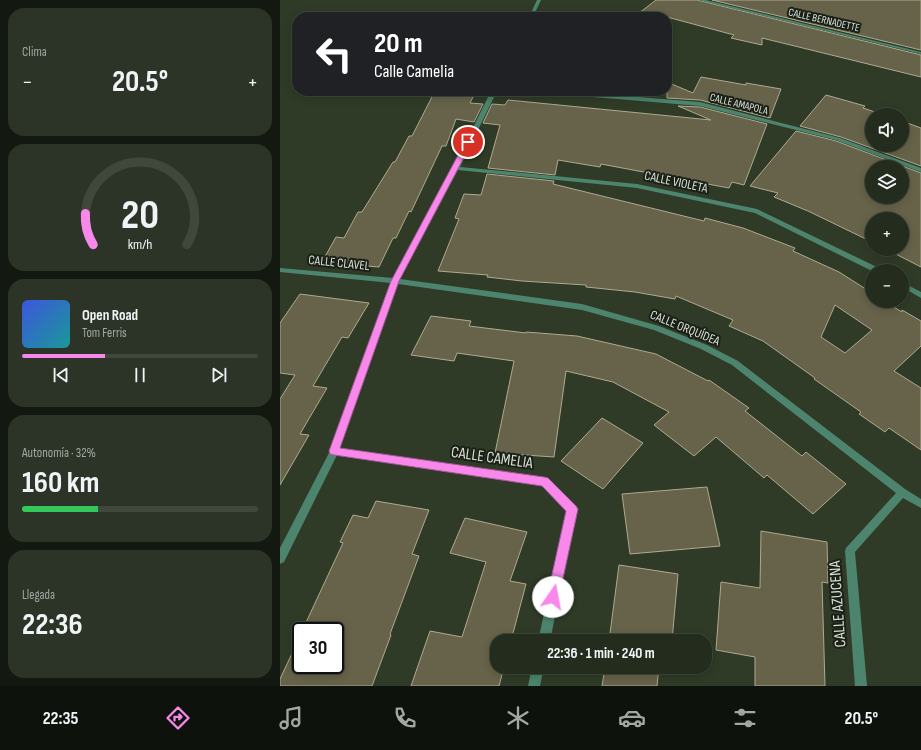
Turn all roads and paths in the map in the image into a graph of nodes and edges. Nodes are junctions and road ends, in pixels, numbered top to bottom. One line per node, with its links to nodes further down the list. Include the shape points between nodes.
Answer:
1 (539, 0): 3 (street)
2 (700, 0): 4 (street, CALLE BERNADETTE)
3 (533, 12)
4 (921, 53)
5 (492, 96): 7 (street)
6 (605, 96): 8 (street, CALLE AMAPOLA, via 700,104 838,139)
7 (456, 168): 9 (street, CALLE VIOLETA, via 638,186 757,211); 11 (street)
8 (921, 170)
9 (865, 265)
10 (280, 270): 11 (street, CALLE CLAVEL)
11 (395, 281): 14 (street); 15 (street, CALLE ORQUÍDEA, via 582,307 656,328 704,347 735,363)
12 (909, 288): 13 (street)
13 (921, 295)
14 (334, 451): 17 (street); 18 (street, CALLE CAMELIA, via 544,482 572,509)
15 (902, 492): 16 (street, CALLE ORQUÍDEA); 21 (street, CALLE AZUCENA, via 850,551)
16 (921, 504)
17 (280, 559)
18 (545, 634)
19 (537, 674): 20 (street)
20 (534, 686)
21 (861, 686)

